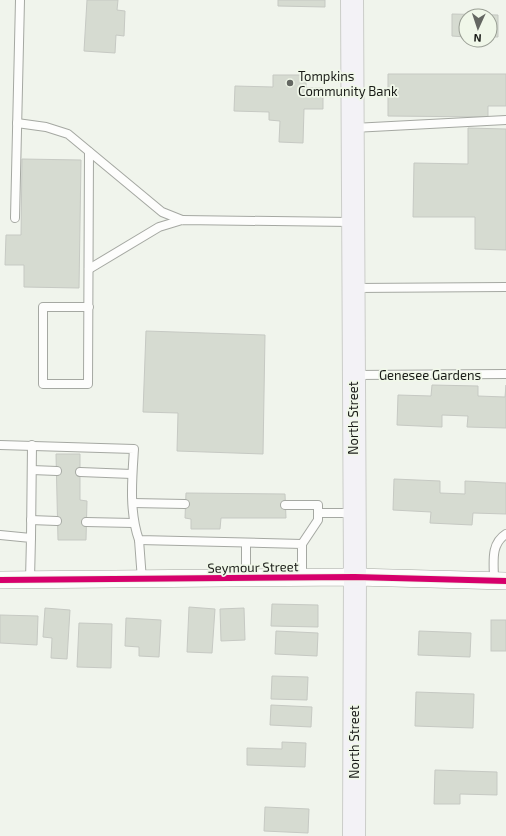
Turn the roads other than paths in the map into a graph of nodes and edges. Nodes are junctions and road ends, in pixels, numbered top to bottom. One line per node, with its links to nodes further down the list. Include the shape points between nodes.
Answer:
1 (20, 0): 4 (lane)
2 (352, 0): 5 (main road, North Street)
3 (506, 120): 5 (lane)
4 (18, 123): 6 (lane, via 46,127 68,134); 7 (lane)
5 (352, 128): 9 (main road, North Street)
6 (89, 152): 8 (lane, via 162,212); 10 (lane)
7 (15, 218)
8 (182, 220): 9 (lane); 10 (lane, via 159,227)
9 (353, 222): 12 (main road, North Street)
10 (89, 269): 13 (lane)
11 (506, 287): 12 (lane)
12 (353, 288): 15 (main road, North Street)
13 (89, 307): 13 (lane, via 88,384 43,384 43,307)
14 (506, 374): 15 (lane, Genesee Gardens)
15 (353, 375): 26 (main road, North Street)
16 (0, 445): 17 (lane)
17 (32, 445): 18 (lane); 21 (lane, via 134,449)
18 (32, 470): 19 (lane); 27 (lane)
19 (57, 471)
20 (80, 472): 21 (lane)
21 (132, 474): 22 (lane)
22 (133, 503): 23 (lane); 30 (lane)
23 (185, 504)
24 (285, 505): 25 (lane, via 318,506)
25 (318, 514): 26 (lane); 36 (lane, via 318,520)
26 (354, 514): 38 (main road, North Street)
27 (31, 520): 28 (lane); 33 (lane)
28 (57, 521)
29 (86, 522): 30 (lane)
30 (133, 523): 34 (lane)
31 (506, 534): 43 (lane, via 499,538 494,547)
32 (0, 535): 33 (lane)
33 (31, 538): 40 (lane)
34 (139, 540): 35 (lane); 42 (lane)
35 (246, 543): 36 (lane); 39 (lane)
36 (302, 544): 37 (lane)
37 (302, 577): 38 (street, Seymour Street); 39 (street, Seymour Street)
38 (355, 577): 43 (street, Seymour Street); 44 (main road, North Street)
39 (246, 578): 42 (street, Seymour Street)
40 (30, 579): 41 (street, Seymour Street); 42 (street, Seymour Street)
41 (0, 580)
42 (142, 580)
43 (500, 580)
44 (354, 836)

